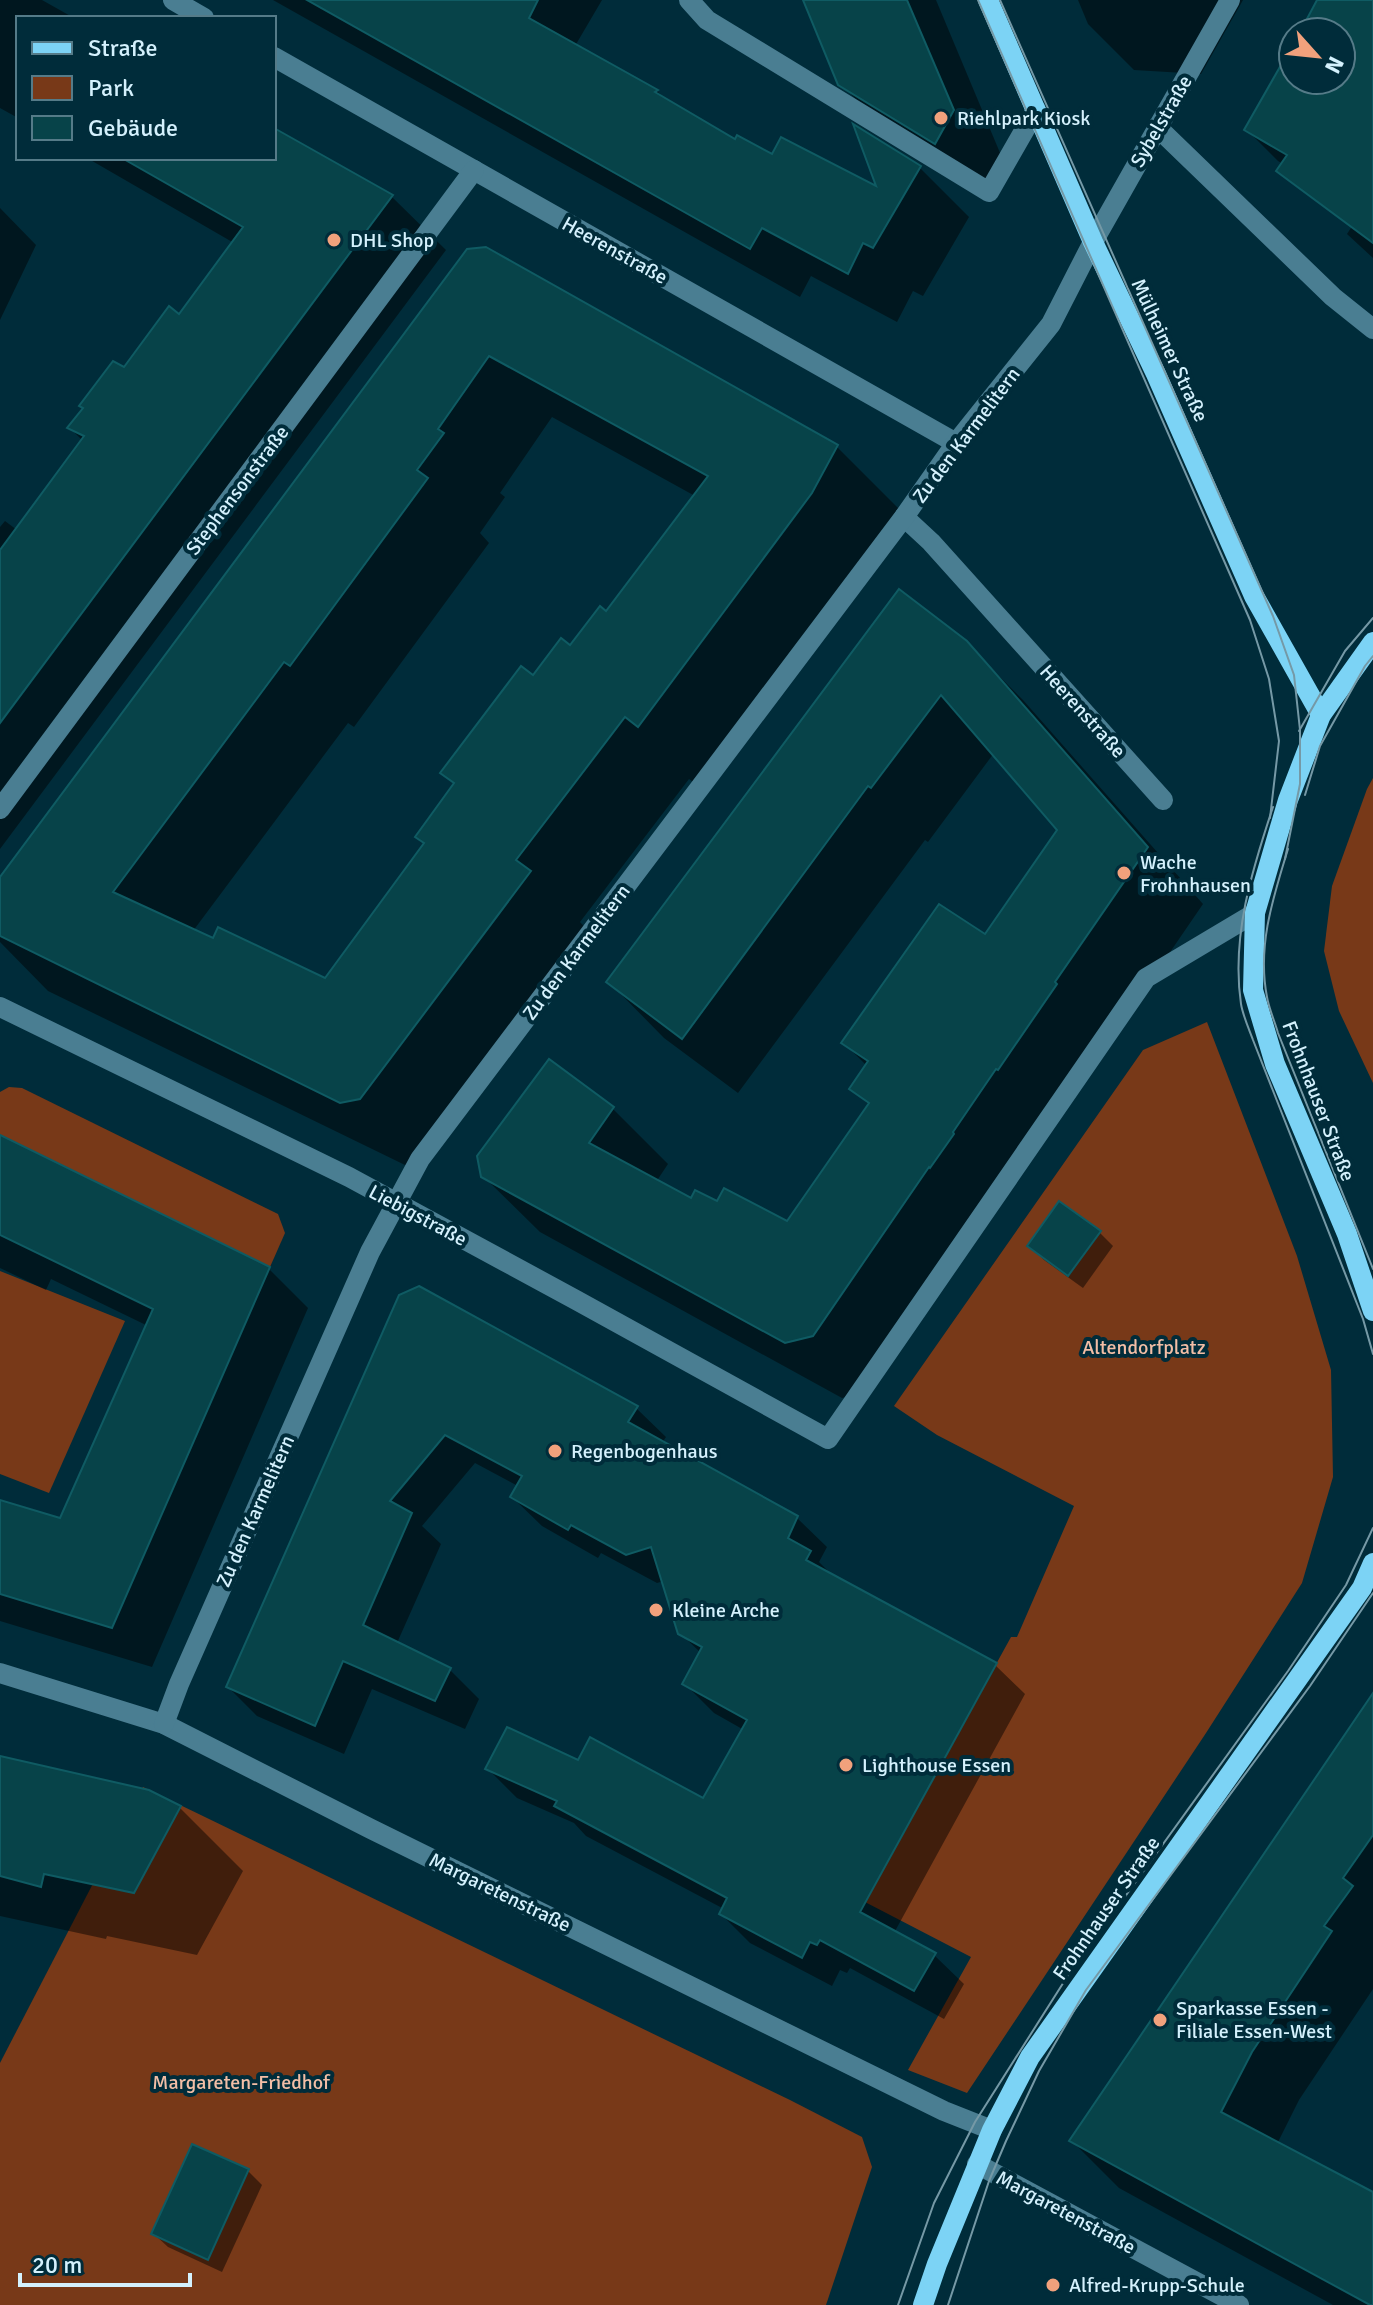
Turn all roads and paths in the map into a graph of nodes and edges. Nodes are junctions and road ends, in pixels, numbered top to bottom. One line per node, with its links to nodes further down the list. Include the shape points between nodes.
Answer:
1 (173, 0): 5 (street)
2 (689, 0): 7 (street, via 707,20 989,192)
3 (988, 0): 7 (main road, Mülheimer Straße)
4 (1230, 0): 8 (street, Sybelstraße)
5 (201, 16)
6 (276, 58): 9 (street, Heerenstraße)
7 (1036, 110): 10 (main road, Mülheimer Straße)
8 (1157, 127): 10 (street, Sybelstraße); 11 (street)
9 (474, 170): 12 (street, Heerenstraße); 17 (street, Stephensonstraße)
10 (1093, 242): 12 (street, Zu den Karmelitern, via 1051,324); 15 (main road, Mülheimer Straße, via 1254,596)
11 (1373, 329)
12 (956, 443): 13 (street, Zu den Karmelitern)
13 (904, 517): 16 (street, Heerenstraße); 20 (street, Zu den Karmelitern, via 420,1159)
14 (1373, 642): 15 (main road, Frohnhauser Straße)
15 (1321, 715): 18 (main road, Frohnhauser Straße, via 1288,800)
16 (1163, 800)
17 (0, 809)
18 (1255, 913): 20 (street, Liebigstraße, via 1146,978 828,1439); 21 (main road, Frohnhauser Straße, via 1253,990 1275,1064 1347,1234)
19 (0, 1007): 20 (street, Liebigstraße)
20 (395, 1203): 24 (street, Zu den Karmelitern)
21 (1373, 1311)
22 (1373, 1563): 25 (main road, Frohnhauser Straße, via 1362,1588 1030,2057)
23 (0, 1673): 24 (street, Margaretenstraße)
24 (164, 1724): 25 (street, Margaretenstraße, via 944,2111)
25 (992, 2130): 26 (main road, Frohnhauser Straße)
26 (977, 2164): 27 (main road, Frohnhauser Straße); 28 (street, Margaretenstraße)
27 (923, 2305)
28 (1239, 2305)

